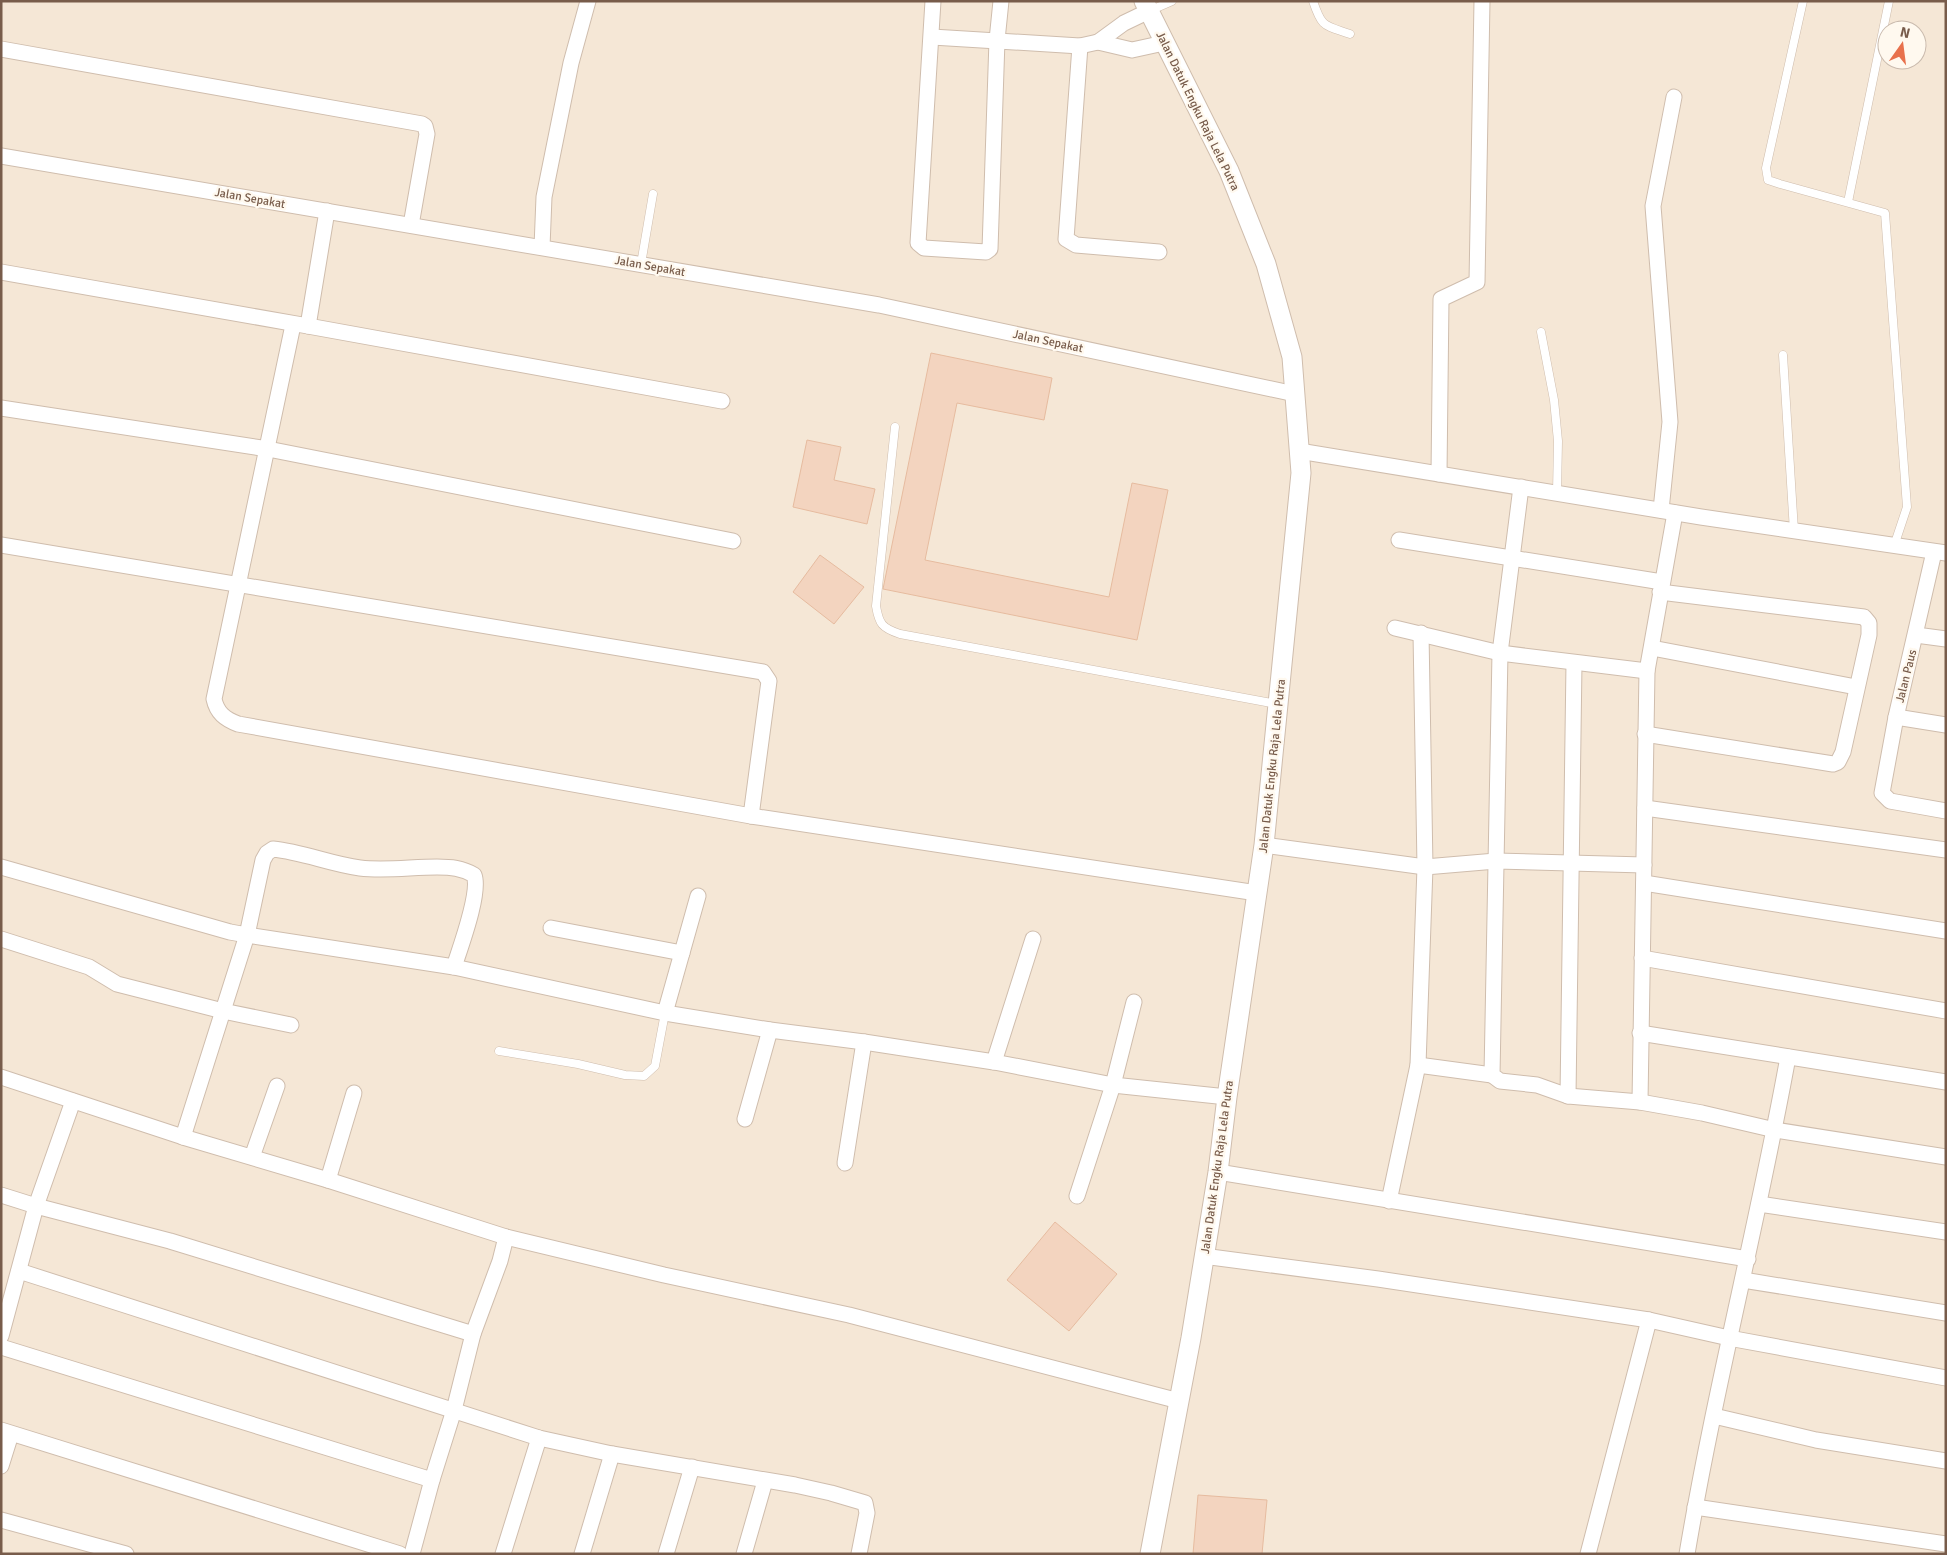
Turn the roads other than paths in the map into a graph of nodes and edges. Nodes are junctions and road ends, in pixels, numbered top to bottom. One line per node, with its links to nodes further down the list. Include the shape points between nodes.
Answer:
1 (588, 1): 23 (street, via 571,63 544,198)
2 (933, 1): 11 (street)
3 (1000, 1): 12 (street)
4 (1172, 1): 9 (lane)
5 (1313, 1): 10 (lane, via 1321,22)
6 (1482, 1): 36 (street, via 1477,282 1441,299)
7 (1803, 1): 20 (lane, via 1766,168 1768,180)
8 (1889, 1): 20 (lane)
9 (1146, 6): 13 (street); 14 (street, Jalan Datuk Engku Raja Lela Putra)
10 (1350, 34)
11 (932, 36): 12 (street); 12 (street, via 918,243 924,248 968,251 986,252 990,249)
12 (997, 40): 15 (street)
13 (1098, 42): 14 (street, via 1132,50); 15 (street)
14 (1164, 43): 30 (street, Jalan Datuk Engku Raja Lela Putra, via 1229,171 1266,264 1292,357)
15 (1080, 46): 24 (street, via 1066,239 1076,245)
16 (1, 49): 22 (street, via 422,124 427,134)
17 (1674, 97): 39 (street, via 1653,206 1670,422)
18 (1, 156): 21 (street, Jalan Sepakat)
19 (653, 194): 25 (lane)
20 (1848, 202): 44 (lane, via 1885,212 1907,507)
21 (327, 211): 22 (street, Jalan Sepakat); 27 (street)
22 (411, 225): 23 (street, Jalan Sepakat)
23 (542, 247): 25 (street, Jalan Sepakat)
24 (1160, 252)
25 (641, 264): 30 (street, Jalan Sepakat, via 879,305)
26 (1, 272): 27 (street)
27 (300, 326): 31 (street); 34 (street)
28 (1541, 332): 38 (lane, via 1554,400 1558,441)
29 (1783, 355): 40 (lane)
30 (1295, 394): 35 (street, Jalan Datuk Engku Raja Lela Putra)
31 (722, 402)
32 (1, 408): 34 (street)
33 (895, 426): 58 (lane, via 876,606 878,620 887,630)
34 (268, 449): 42 (street); 47 (street)
35 (1299, 451): 36 (street); 58 (street, Jalan Datuk Engku Raja Lela Putra, via 1301,473)
36 (1439, 474): 37 (street)
37 (1521, 487): 38 (street); 46 (street)
38 (1557, 493): 39 (street)
39 (1668, 511): 40 (street); 48 (street)
40 (1794, 530): 44 (street)
41 (1399, 540): 46 (street)
42 (732, 541)
43 (1, 545): 47 (street)
44 (1894, 546): 45 (street)
45 (1940, 552): 51 (street, Jalan Paus)
46 (1512, 558): 48 (street); 54 (street)
47 (239, 584): 64 (street, via 214,699 216,709 229,720); 64 (street, via 764,672 769,681)
48 (1661, 587): 53 (street); 57 (street, via 1864,618 1869,623 1869,636)
49 (1395, 628): 50 (street)
50 (1421, 633): 54 (street); 71 (street)
51 (1916, 635): 52 (street); 59 (street, Jalan Paus)
52 (1946, 639)
53 (1652, 648): 56 (street); 57 (street)
54 (1500, 653): 55 (street); 67 (street)
55 (1574, 663): 56 (street); 68 (street)
56 (1647, 671): 61 (street)
57 (1856, 687): 61 (street, via 1844,752 1833,764)
58 (1279, 704): 65 (street, Jalan Datuk Engku Raja Lela Putra)
59 (1896, 717): 60 (street); 63 (street, Jalan Paus, via 1882,793 1886,800)
60 (1946, 725)
61 (1645, 734): 62 (street)
62 (1645, 808): 66 (street); 69 (street)
63 (1946, 811)
64 (751, 816): 73 (street)
65 (1264, 845): 71 (street); 73 (street, Jalan Datuk Engku Raja Lela Putra)
66 (1946, 850)
67 (1496, 861): 68 (street); 71 (street); 95 (street)
68 (1572, 863): 69 (street); 101 (street)
69 (1644, 864): 72 (street)
70 (1, 867): 77 (street)
71 (1425, 867): 94 (street)
72 (1644, 883): 76 (street); 81 (street)
73 (1257, 893): 102 (street, Jalan Datuk Engku Raja Lela Putra)
74 (698, 896): 80 (street)
75 (552, 928): 80 (street)
76 (1946, 931)
77 (248, 935): 82 (street); 82 (street, via 263,860 273,848 361,868 459,868 474,875 477,882); 84 (street)
78 (1, 939): 84 (street, via 89,967 118,984)
79 (1033, 939): 93 (street)
80 (682, 953): 86 (street)
81 (1642, 958): 85 (street); 89 (street)
82 (454, 967): 86 (street)
83 (1134, 1002): 98 (street)
84 (223, 1011): 87 (street); 107 (street)
85 (1946, 1011)
86 (665, 1013): 88 (street); 91 (lane, via 655,1066 644,1076)
87 (291, 1025)
88 (770, 1030): 90 (street); 105 (street)
89 (1640, 1033): 92 (street); 104 (street)
90 (864, 1042): 93 (street); 110 (street)
91 (499, 1051)
92 (1788, 1057): 97 (street); 106 (street)
93 (994, 1062): 98 (street)
94 (1418, 1065): 95 (street); 115 (street)
95 (1492, 1075): 101 (street, via 1500,1081 1538,1085)
96 (1, 1077): 103 (street)
97 (1946, 1082)
98 (1113, 1084): 102 (street); 114 (street)
99 (277, 1086): 108 (street)
100 (354, 1093): 112 (street)
101 (1568, 1096): 104 (street)
102 (1227, 1097): 111 (street, Jalan Datuk Engku Raja Lela Putra)
103 (73, 1101): 107 (street); 117 (street)
104 (1640, 1102): 106 (street)
105 (745, 1118)
106 (1775, 1130): 109 (street); 116 (street)
107 (183, 1137): 108 (street)
108 (252, 1157): 112 (street)
109 (1946, 1157)
110 (845, 1163)
111 (1218, 1172): 115 (street); 120 (street, Jalan Datuk Engku Raja Lela Putra)
112 (328, 1180): 119 (street)
113 (1, 1195): 117 (street)
114 (1077, 1196)
115 (1389, 1201): 121 (street)
116 (1759, 1204): 118 (street); 121 (street)
117 (36, 1206): 122 (street); 127 (street, via 170,1241)
118 (1946, 1232)
119 (506, 1237): 127 (street); 131 (street, via 849,1315)
120 (1203, 1256): 125 (street, via 1388,1280); 131 (street, Jalan Datuk Engku Raja Lela Putra)
121 (1748, 1259): 123 (street)
122 (19, 1271): 126 (street); 132 (street)
123 (1743, 1280): 124 (street); 128 (street)
124 (1946, 1313)
125 (1649, 1320): 128 (street); 154 (street)
126 (3, 1327)
127 (473, 1334): 132 (street)
128 (1729, 1338): 130 (street); 133 (street)
129 (1, 1346): 140 (street)
130 (1946, 1378)
131 (1179, 1400): 153 (street, Jalan Datuk Engku Raja Lela Putra)
132 (454, 1410): 135 (street); 140 (street)
133 (1714, 1416): 137 (street, via 1816,1440); 142 (street)
134 (6, 1432): 138 (street); 146 (street)
135 (539, 1438): 136 (street); 148 (street)
136 (612, 1454): 139 (street); 149 (street)
137 (1946, 1461)
138 (1, 1466)
139 (692, 1467): 141 (street); 150 (street)
140 (432, 1480): 147 (street)
141 (765, 1481): 151 (street); 152 (street, via 831,1493 864,1503 867,1513)
142 (1695, 1506): 144 (street); 155 (street)
143 (1, 1520): 145 (street)
144 (1946, 1544)
145 (126, 1554)
146 (400, 1554)
147 (412, 1554)
148 (503, 1554)
149 (582, 1554)
150 (666, 1554)
151 (744, 1554)
152 (859, 1554)
153 (1150, 1554)
154 (1588, 1554)
155 (1687, 1554)

